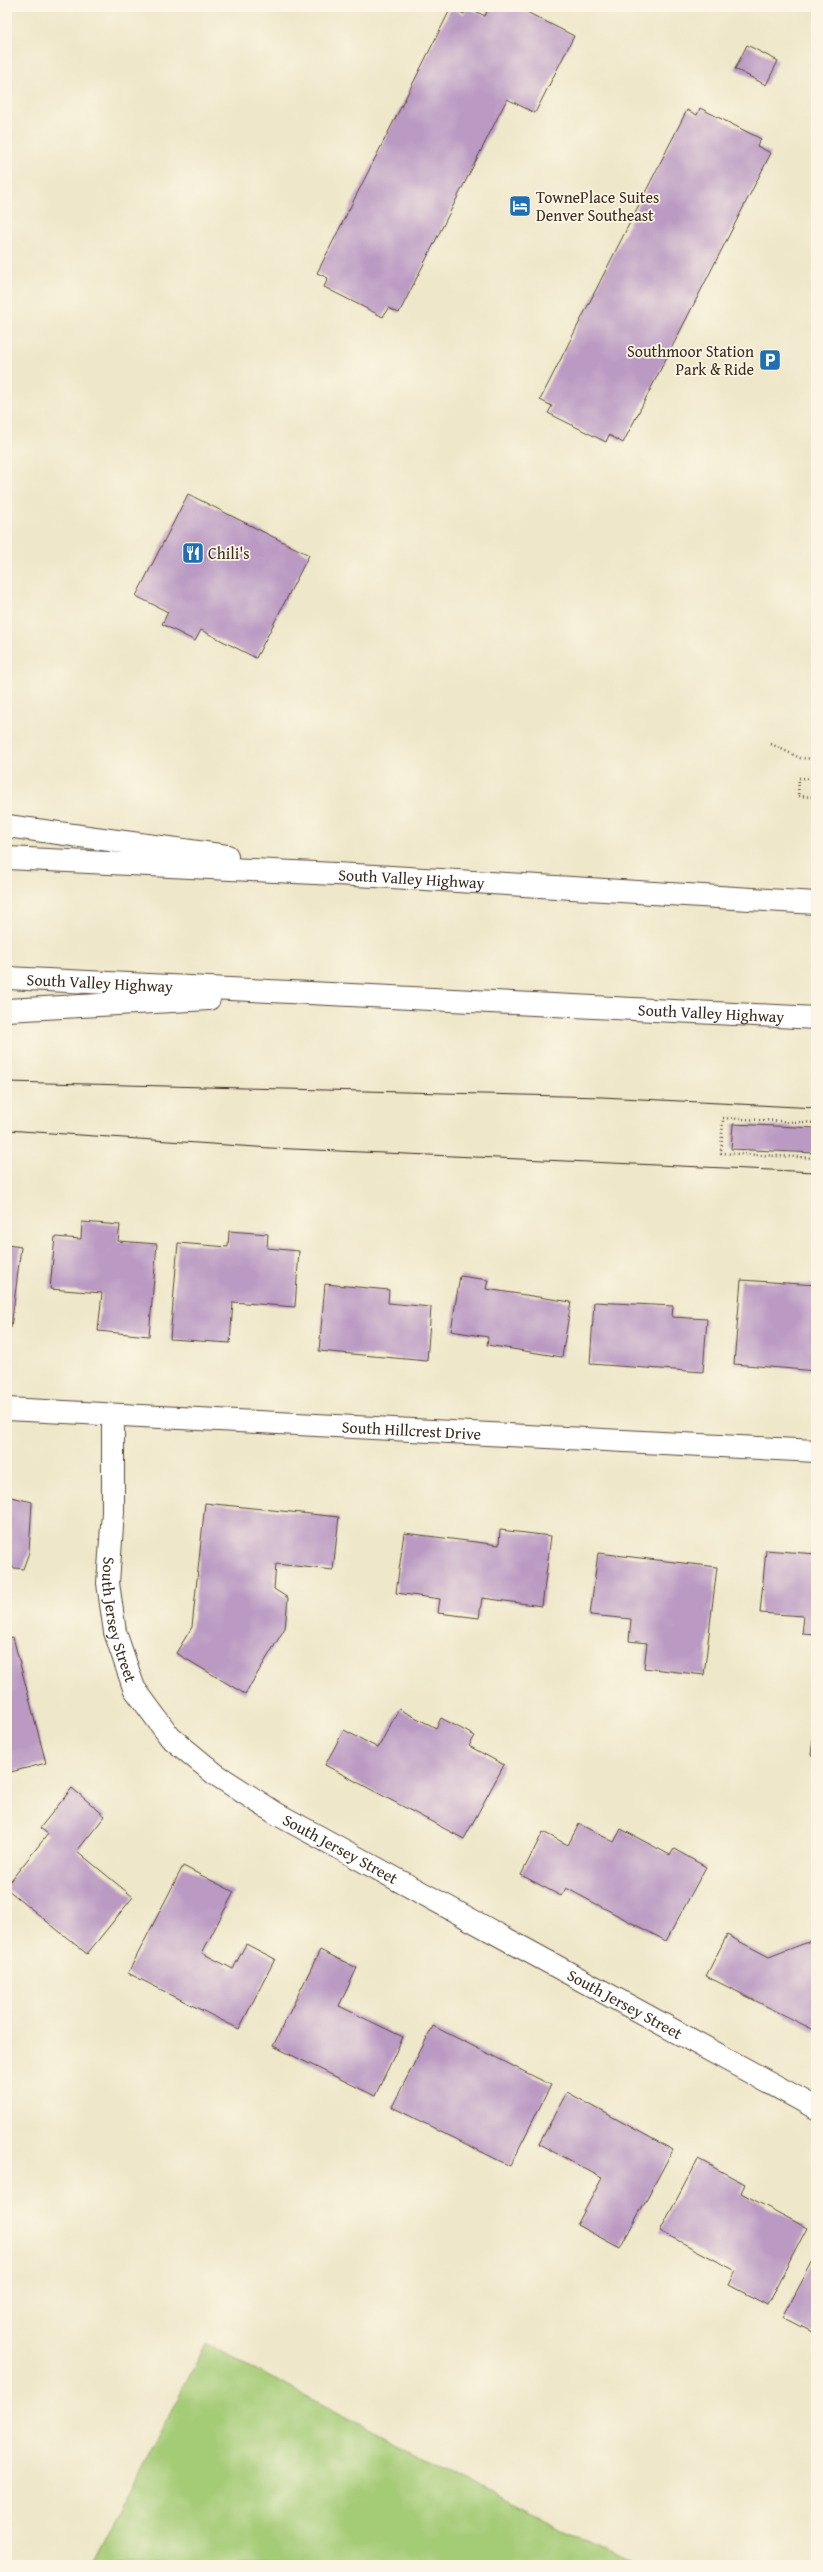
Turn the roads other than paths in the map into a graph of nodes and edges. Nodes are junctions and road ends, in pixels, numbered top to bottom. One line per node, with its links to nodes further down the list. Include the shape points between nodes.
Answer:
1 (7, 826): 3 (main road)
2 (7, 858): 3 (main road, South Valley Highway)
3 (375, 876): 4 (main road, South Valley Highway)
4 (816, 903)
5 (7, 978): 6 (main road, South Valley Highway)
6 (332, 992): 7 (main road); 8 (main road, South Valley Highway)
7 (7, 1010)
8 (816, 1018)
9 (7, 1409): 10 (main road, South Hillcrest Drive)
10 (113, 1415): 11 (main road, South Hillcrest Drive); 12 (main road, South Jersey Street, via 113,1512 108,1583 115,1632 134,1688 170,1737 215,1774 276,1814)
11 (816, 1451)
12 (816, 2108)

